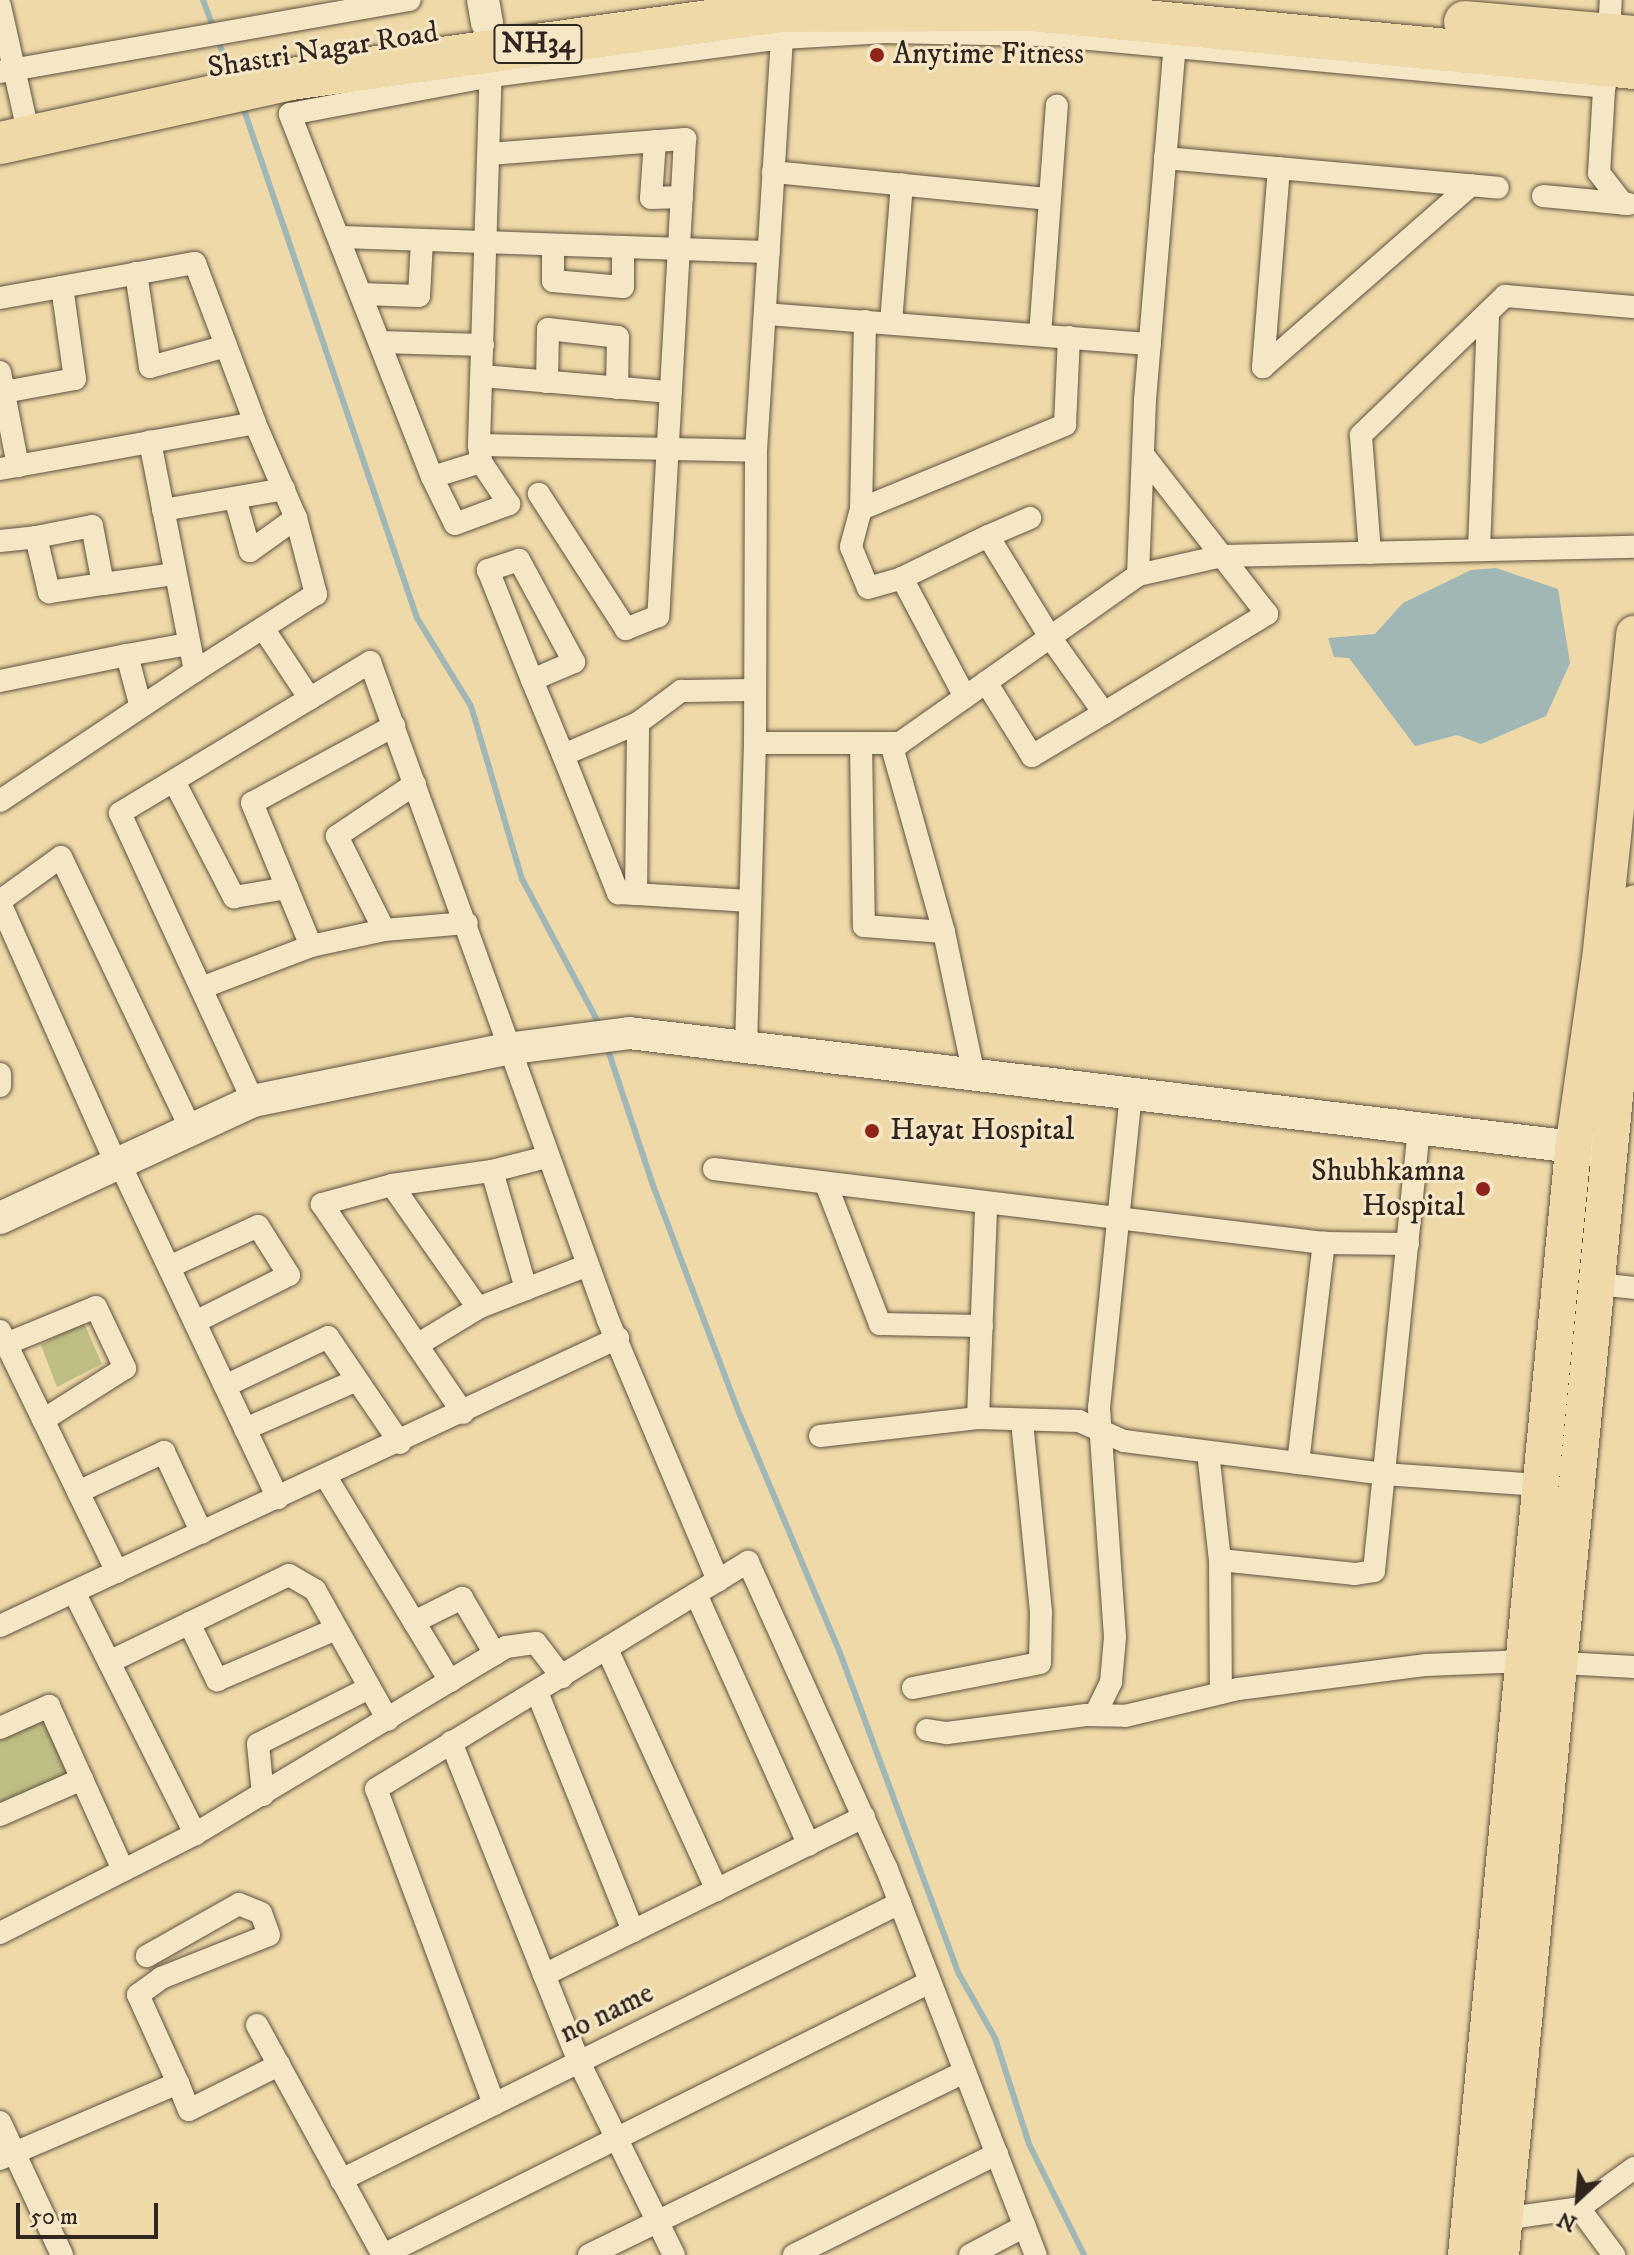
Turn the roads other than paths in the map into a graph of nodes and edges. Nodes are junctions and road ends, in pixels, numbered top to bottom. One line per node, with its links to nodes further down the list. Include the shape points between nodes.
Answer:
1 (410, 0): 9 (street)
2 (648, 0): 7 (highway, Shastri Nagar Road / NH34)
3 (1233, 0): 8 (highway)
4 (0, 6): 9 (street)
5 (784, 24): 6 (highway, NH34, via 1031,10); 7 (highway, NH34); 16 (street)
6 (1176, 34): 8 (highway, NH34); 14 (street)
7 (488, 37): 11 (highway, Shastri Nagar Road / NH34, via 287,67); 13 (street); 24 (street, via 290,114)
8 (1614, 37): 23 (street, via 1599,173)
9 (7, 71): 11 (street)
10 (1057, 106): 22 (street)
11 (13, 126)
12 (655, 141): 13 (street); 21 (street, via 685,139); 21 (street, via 651,198)
13 (489, 154): 26 (street)
14 (1165, 158): 15 (street); 43 (street)
15 (1279, 168): 18 (street); 18 (street, via 1263,367)
16 (773, 172): 17 (street); 30 (street)
17 (902, 184): 22 (street); 39 (street)
18 (1471, 185): 19 (street)
19 (1498, 188)
20 (1543, 196): 23 (street)
21 (682, 197): 29 (street)
22 (1049, 199): 40 (street)
23 (1629, 204)
24 (339, 237): 25 (street); 33 (street)
25 (422, 240): 26 (street); 33 (street, via 419,296)
26 (486, 243): 27 (street); 44 (street)
27 (553, 245): 28 (street); 28 (street, via 553,281 623,287)
28 (623, 247): 29 (street)
29 (678, 249): 30 (street); 50 (street)
30 (769, 252): 37 (street)
31 (136, 273): 32 (street); 45 (street, via 195,263); 45 (street, via 150,367)
32 (62, 287): 34 (street); 47 (street, via 75,379)
33 (361, 294): 42 (street)
34 (0, 298)
35 (1634, 307): 36 (street, via 1505,296)
36 (1488, 313): 70 (street); 71 (street, via 1361,435)
37 (766, 314): 38 (street); 54 (street)
38 (865, 321): 39 (street); 62 (street)
39 (891, 323): 40 (street)
40 (1040, 335): 41 (street)
41 (1069, 337): 43 (street); 62 (street, via 1065,425)
42 (380, 342): 44 (street); 58 (street)
43 (1150, 344): 56 (street)
44 (483, 345): 46 (street)
45 (226, 346): 51 (street)
46 (482, 376): 48 (street); 55 (street)
47 (2, 382): 57 (street)
48 (547, 382): 49 (street); 49 (street, via 548,329 618,337)
49 (617, 388): 50 (street)
50 (670, 392): 53 (street)
51 (255, 423): 52 (street); 59 (street)
52 (150, 441): 57 (street); 63 (street)
53 (666, 449): 54 (street); 55 (street); 60 (street, via 658,616 626,629)
54 (756, 451): 86 (street)
55 (480, 453): 58 (street); 58 (street, via 509,504 455,524)
56 (1143, 455): 72 (street); 74 (street)
57 (9, 467)
58 (432, 477)
59 (284, 489): 61 (street); 64 (street)
60 (539, 494)
61 (235, 498): 63 (street); 64 (street, via 250,551)
62 (861, 509): 75 (street, via 851,547 868,588)
63 (163, 510): 73 (street)
64 (296, 518): 77 (street, via 316,594)
65 (1030, 518): 66 (street)
66 (988, 536): 75 (street); 79 (street)
67 (36, 537): 68 (street); 76 (street, via 49,592); 76 (street, via 92,526)
68 (0, 541)
69 (1634, 547): 70 (street)
70 (1479, 550): 71 (street)
71 (1370, 553): 72 (street)
72 (1222, 556): 74 (street); 90 (street, via 1267,614)
73 (175, 574): 76 (street); 80 (street)
74 (1138, 575): 79 (street)
75 (902, 578): 87 (street)
76 (103, 584)
77 (263, 628): 82 (street); 88 (street)
78 (1634, 634): 109 (main road)
79 (1050, 637): 85 (street); 90 (street)
80 (189, 644): 81 (street); 82 (street)
81 (127, 655): 84 (street); 89 (street)
82 (195, 671): 89 (street)
83 (532, 680): 83 (street, via 488,570 519,560 574,662); 96 (street)
84 (0, 681)
85 (986, 682): 87 (street); 90 (street, via 1032,756)
86 (755, 690): 91 (street, via 681,691); 93 (street)
87 (965, 697): 95 (street, via 900,743)
88 (310, 699): 92 (street, via 370,662); 97 (street)
89 (140, 704): 99 (street)
90 (1104, 713)
91 (638, 723): 96 (street); 101 (street)
92 (394, 726): 98 (street); 100 (street, via 252,803)
93 (755, 743): 94 (street); 102 (street)
94 (861, 743): 95 (street); 107 (street, via 864,926)
95 (891, 743): 107 (street)
96 (563, 755): 101 (street, via 618,893)
97 (174, 781): 100 (street, via 234,897); 110 (street, via 120,813)
98 (415, 784): 105 (street); 106 (street, via 337,836)
99 (0, 801)
100 (287, 888): 108 (street)
101 (636, 894): 102 (street)
102 (750, 901): 111 (street)
103 (0, 902): 118 (street, via 61,857); 123 (street)
104 (1634, 904): 109 (main road)
105 (467, 923): 106 (street); 112 (street)
106 (384, 930): 108 (street)
107 (944, 932): 114 (street)
108 (311, 946): 110 (street)
109 (1621, 962): 120 (main road); 121 (main road)
110 (201, 988): 117 (street)
111 (746, 1046): 112 (street, via 629,1033); 114 (street)
112 (506, 1049): 117 (street); 122 (street)
113 (0, 1074): 115 (street)
114 (974, 1075): 116 (street)
115 (0, 1086)
116 (1131, 1094): 119 (street); 130 (street)
117 (253, 1101): 118 (street)
118 (191, 1130): 123 (street)
119 (1419, 1131): 120 (street); 132 (street)
120 (1573, 1149): 121 (street); 159 (main road)
121 (1610, 1150): 135 (main road)
122 (547, 1157): 125 (street); 133 (street)
123 (118, 1163): 129 (street); 134 (street)
124 (714, 1169): 126 (street)
125 (492, 1171): 127 (street); 137 (street)
126 (826, 1184): 128 (street); 140 (street, via 880,1324)
127 (392, 1185): 138 (street); 143 (street, via 322,1204)
128 (986, 1205): 130 (street); 140 (street)
129 (0, 1218)
130 (1115, 1220): 131 (street); 152 (street)
131 (1324, 1243): 132 (street); 156 (street)
132 (1408, 1244): 157 (street)
133 (588, 1265): 137 (street); 142 (street)
134 (169, 1267): 139 (street); 139 (street, via 258,1226 289,1275)
135 (1597, 1284): 136 (street); 175 (main road)
136 (1634, 1288)
137 (526, 1289): 138 (street)
138 (478, 1308): 143 (street)
139 (195, 1322): 146 (street)
140 (982, 1326): 148 (street)
141 (3, 1338): 144 (street); 149 (street, via 96,1307 125,1368)
142 (618, 1338): 147 (street); 165 (street)
143 (417, 1345): 147 (street)
144 (8, 1369): 149 (street)
145 (357, 1380): 146 (street, via 328,1337); 151 (street); 154 (street)
146 (225, 1386): 151 (street)
147 (463, 1413): 154 (street)
148 (978, 1418): 150 (street); 153 (street)
149 (43, 1420): 160 (street)
150 (1022, 1421): 152 (street, via 1079,1421); 180 (street, via 1041,1612 1040,1663)
151 (245, 1429): 161 (street)
152 (1101, 1432): 155 (street, via 1124,1441); 183 (street, via 1115,1637 1111,1682)
153 (820, 1436)
154 (400, 1443): 158 (street)
155 (1208, 1452): 156 (street); 163 (street)
156 (1298, 1463): 157 (street)
157 (1384, 1474): 159 (street); 163 (street, via 1374,1571 1355,1574)
158 (326, 1477): 161 (street); 168 (street)
159 (1539, 1485): 175 (main road)
160 (78, 1492): 162 (street, via 164,1452); 164 (street)
161 (278, 1498): 162 (street)
162 (202, 1533): 164 (street)
163 (1220, 1560): 182 (street)
164 (117, 1572): 166 (street)
165 (718, 1581): 167 (street); 191 (street, via 748,1562)
166 (74, 1592): 170 (street); 174 (street)
167 (696, 1594): 172 (street); 193 (street)
168 (414, 1622): 173 (street, via 462,1598); 178 (street)
169 (189, 1623): 171 (street, via 289,1575 315,1590); 171 (street, via 217,1680); 174 (street)
170 (0, 1626)
171 (336, 1629): 179 (street)
172 (607, 1649): 177 (street); 195 (street)
173 (495, 1654): 177 (street, via 536,1643); 178 (street)
174 (109, 1662): 192 (street)
175 (1542, 1663): 176 (street); 182 (street, via 1426,1665); 217 (main road)
176 (1634, 1667)
177 (562, 1677): 181 (street)
178 (450, 1681): 184 (street)
179 (369, 1688): 184 (street); 189 (street, via 258,1744)
180 (913, 1688)
181 (537, 1692): 187 (street); 197 (street)
182 (1221, 1693): 183 (street, via 1125,1716)
183 (1095, 1715): 186 (street, via 947,1733)
184 (388, 1720): 189 (street)
185 (0, 1728): 188 (street, via 49,1706)
186 (927, 1730)
187 (451, 1742): 200 (street); 207 (street, via 376,1789)
188 (82, 1779): 190 (street); 194 (street)
189 (263, 1795): 192 (street)
190 (0, 1815)
191 (864, 1817): 193 (street); 196 (street)
192 (195, 1834): 194 (street)
193 (809, 1845): 195 (street)
194 (123, 1870): 198 (street)
195 (717, 1890): 197 (street)
196 (900, 1903): 201 (street); 203 (street, no name)
197 (633, 1931): 200 (street)
198 (0, 1933)
199 (147, 1956): 206 (street, via 239,1904 261,1913 269,1935 161,1978 138,1995)
200 (544, 1975): 203 (street)
201 (930, 1982): 205 (street); 209 (street)
202 (257, 2025): 204 (street)
203 (579, 2062): 207 (street, no name); 209 (street)
204 (279, 2065): 206 (street, via 189,2110); 213 (street)
205 (965, 2072): 210 (street); 215 (street)
206 (178, 2083): 211 (street)
207 (494, 2104): 213 (street, no name)
208 (0, 2122): 211 (street)
209 (616, 2138): 215 (street); 219 (street)
210 (997, 2154): 216 (street); 222 (street)
211 (7, 2156): 218 (street)
212 (1634, 2168): 214 (street)
213 (341, 2180): 219 (street)
214 (1579, 2208): 217 (street); 226 (street)
215 (658, 2222): 220 (street); 221 (street)
216 (1025, 2226): 223 (street); 224 (street)
217 (1492, 2231): 225 (main road)
218 (62, 2255)
219 (383, 2255)
220 (589, 2255)
221 (674, 2255)
222 (794, 2255)
223 (970, 2255)
224 (1036, 2255)
225 (1466, 2255)
226 (1614, 2255)

